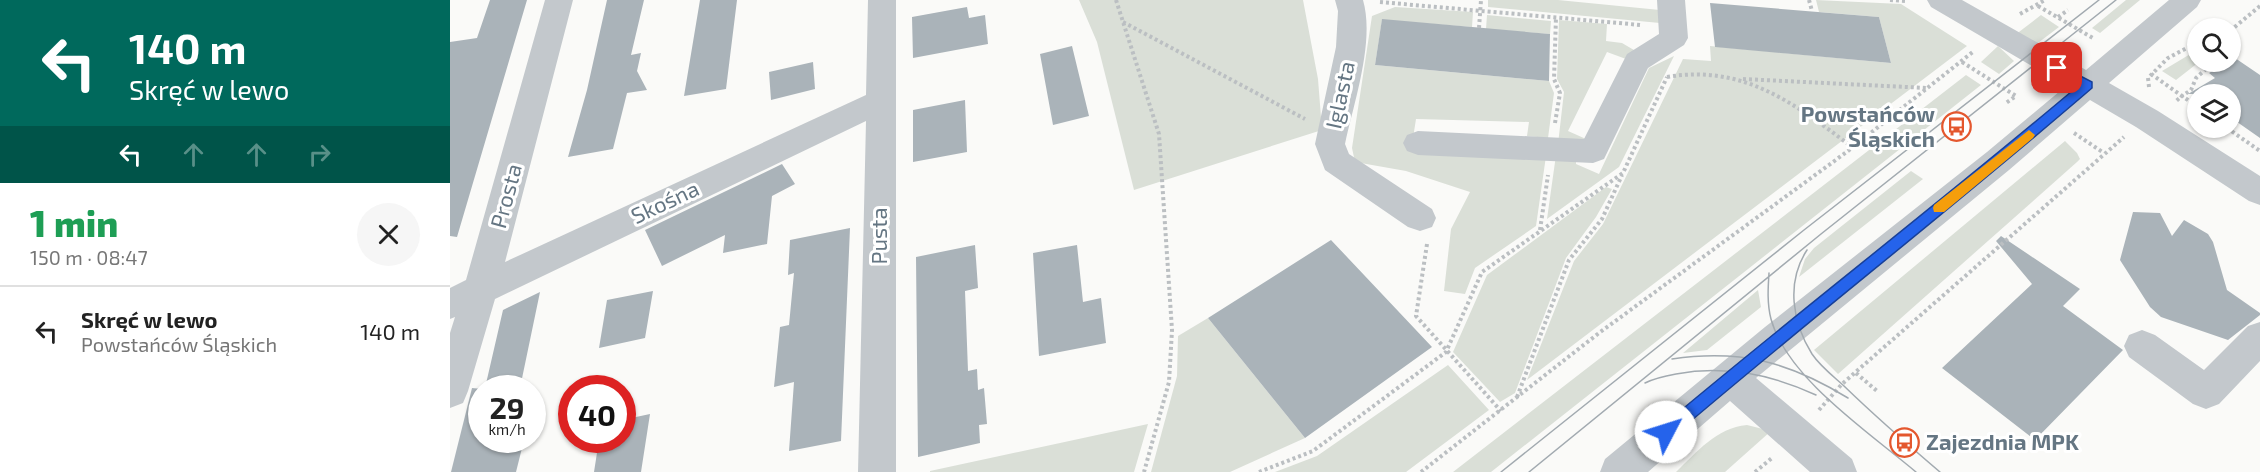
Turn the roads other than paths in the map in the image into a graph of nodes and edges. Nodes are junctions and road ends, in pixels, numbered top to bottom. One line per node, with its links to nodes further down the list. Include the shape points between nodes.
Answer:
1 (559, 0): 12 (street, Prosta)
2 (882, 0): 8 (street, Pusta)
3 (1360, 0): 11 (street, Iglasta, via 1352,5 1353,30 1330,144 1336,160)
4 (1941, 0): 7 (street)
5 (2187, 0): 7 (street)
6 (1670, 24): 9 (street, via 1637,61 1593,151)
7 (2087, 85): 10 (street); 16 (street)
8 (880, 101): 12 (street, Skośna); 18 (street, Pusta)
9 (1418, 143)
10 (2260, 192)
11 (1420, 218)
12 (481, 289): 13 (street, Skośna); 17 (street, Prosta)
13 (450, 304)
14 (2260, 337): 15 (street, via 2206,392)
15 (2142, 346)
16 (1730, 378): 19 (street); 20 (street)
17 (450, 392)
18 (877, 472)
19 (1619, 472)
20 (1838, 472)

